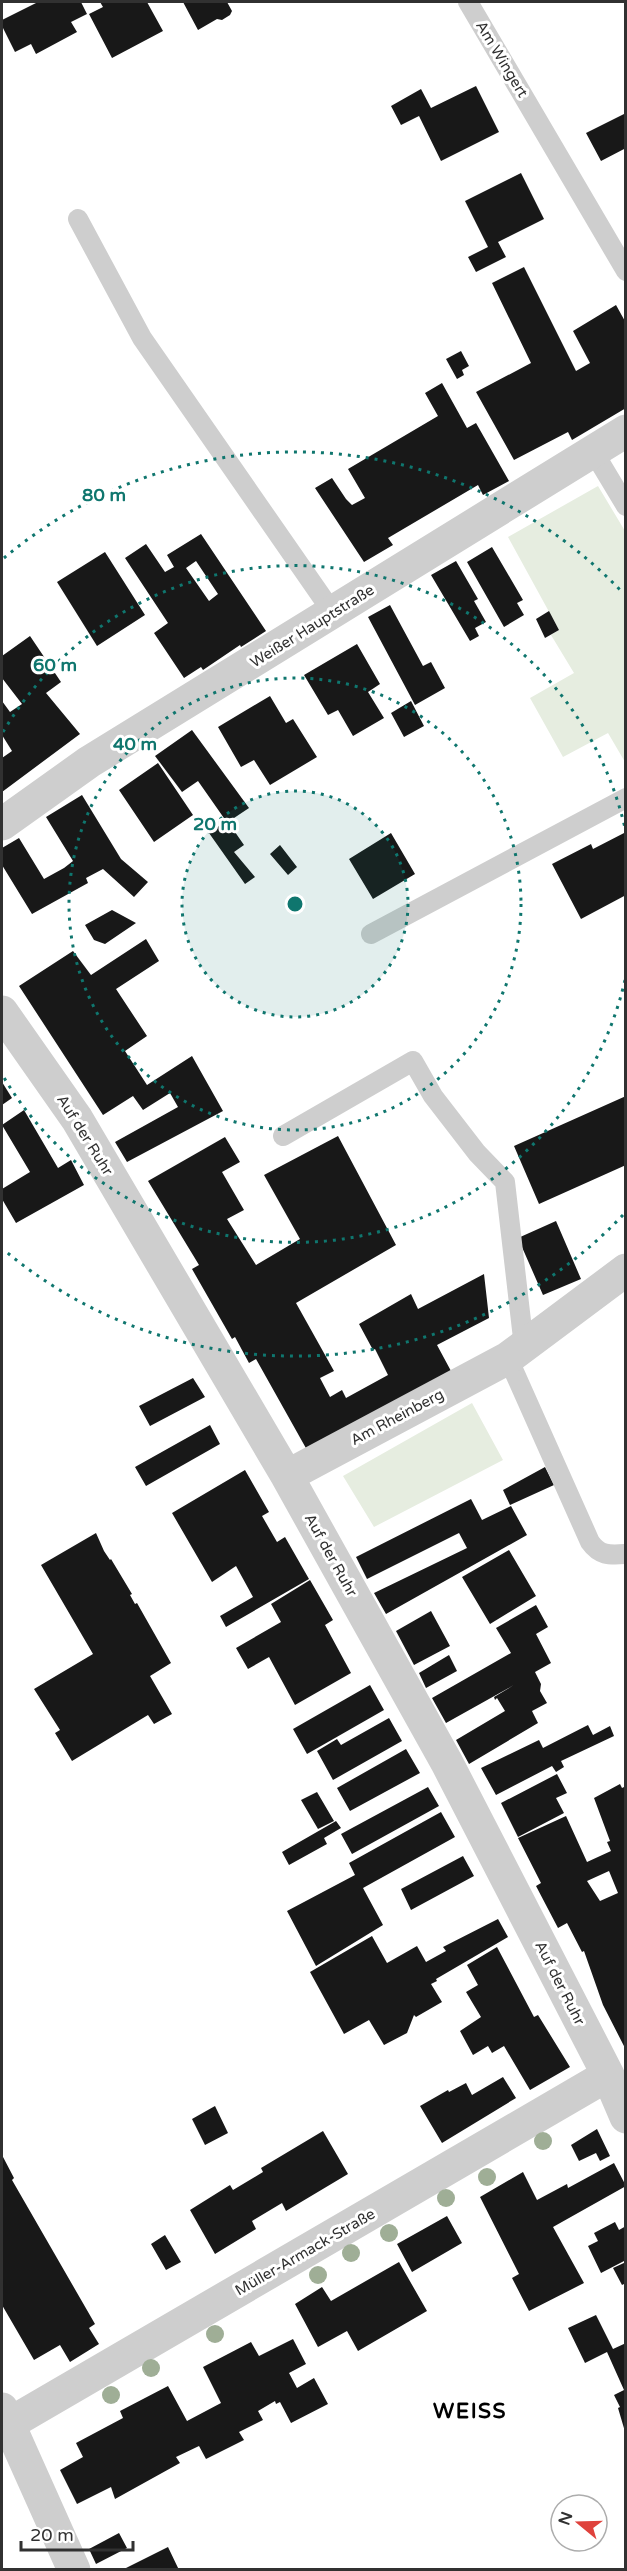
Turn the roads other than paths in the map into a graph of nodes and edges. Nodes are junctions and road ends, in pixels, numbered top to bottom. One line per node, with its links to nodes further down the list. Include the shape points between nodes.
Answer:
1 (468, 2): 3 (lane, Am Wingert)
2 (78, 219): 7 (lane, via 142,338)
3 (626, 271)
4 (626, 431): 5 (street, Weißer Hauptstraße)
5 (593, 451): 6 (lane); 7 (street, Weißer Hauptstraße)
6 (626, 506)
7 (333, 613): 9 (street, Weißer Hauptstraße, via 89,762)
8 (626, 798): 10 (lane)
9 (2, 824)
10 (371, 934)
11 (2, 1012): 15 (street, Auf der Ruhr, via 77,1119)
12 (283, 1136): 14 (lane, via 413,1061 433,1096 505,1182)
13 (626, 1270): 14 (street, Am Rheinberg)
14 (516, 1353): 15 (street, Am Rheinberg); 16 (lane, via 590,1542 606,1555)
15 (287, 1476): 17 (street, Auf der Ruhr, via 447,1763)
16 (626, 1554)
17 (608, 2075): 18 (street, Auf der Ruhr); 19 (street, Müller-Armack-Straße)
18 (626, 2117)
19 (4, 2420): 20 (street)
20 (74, 2570)

